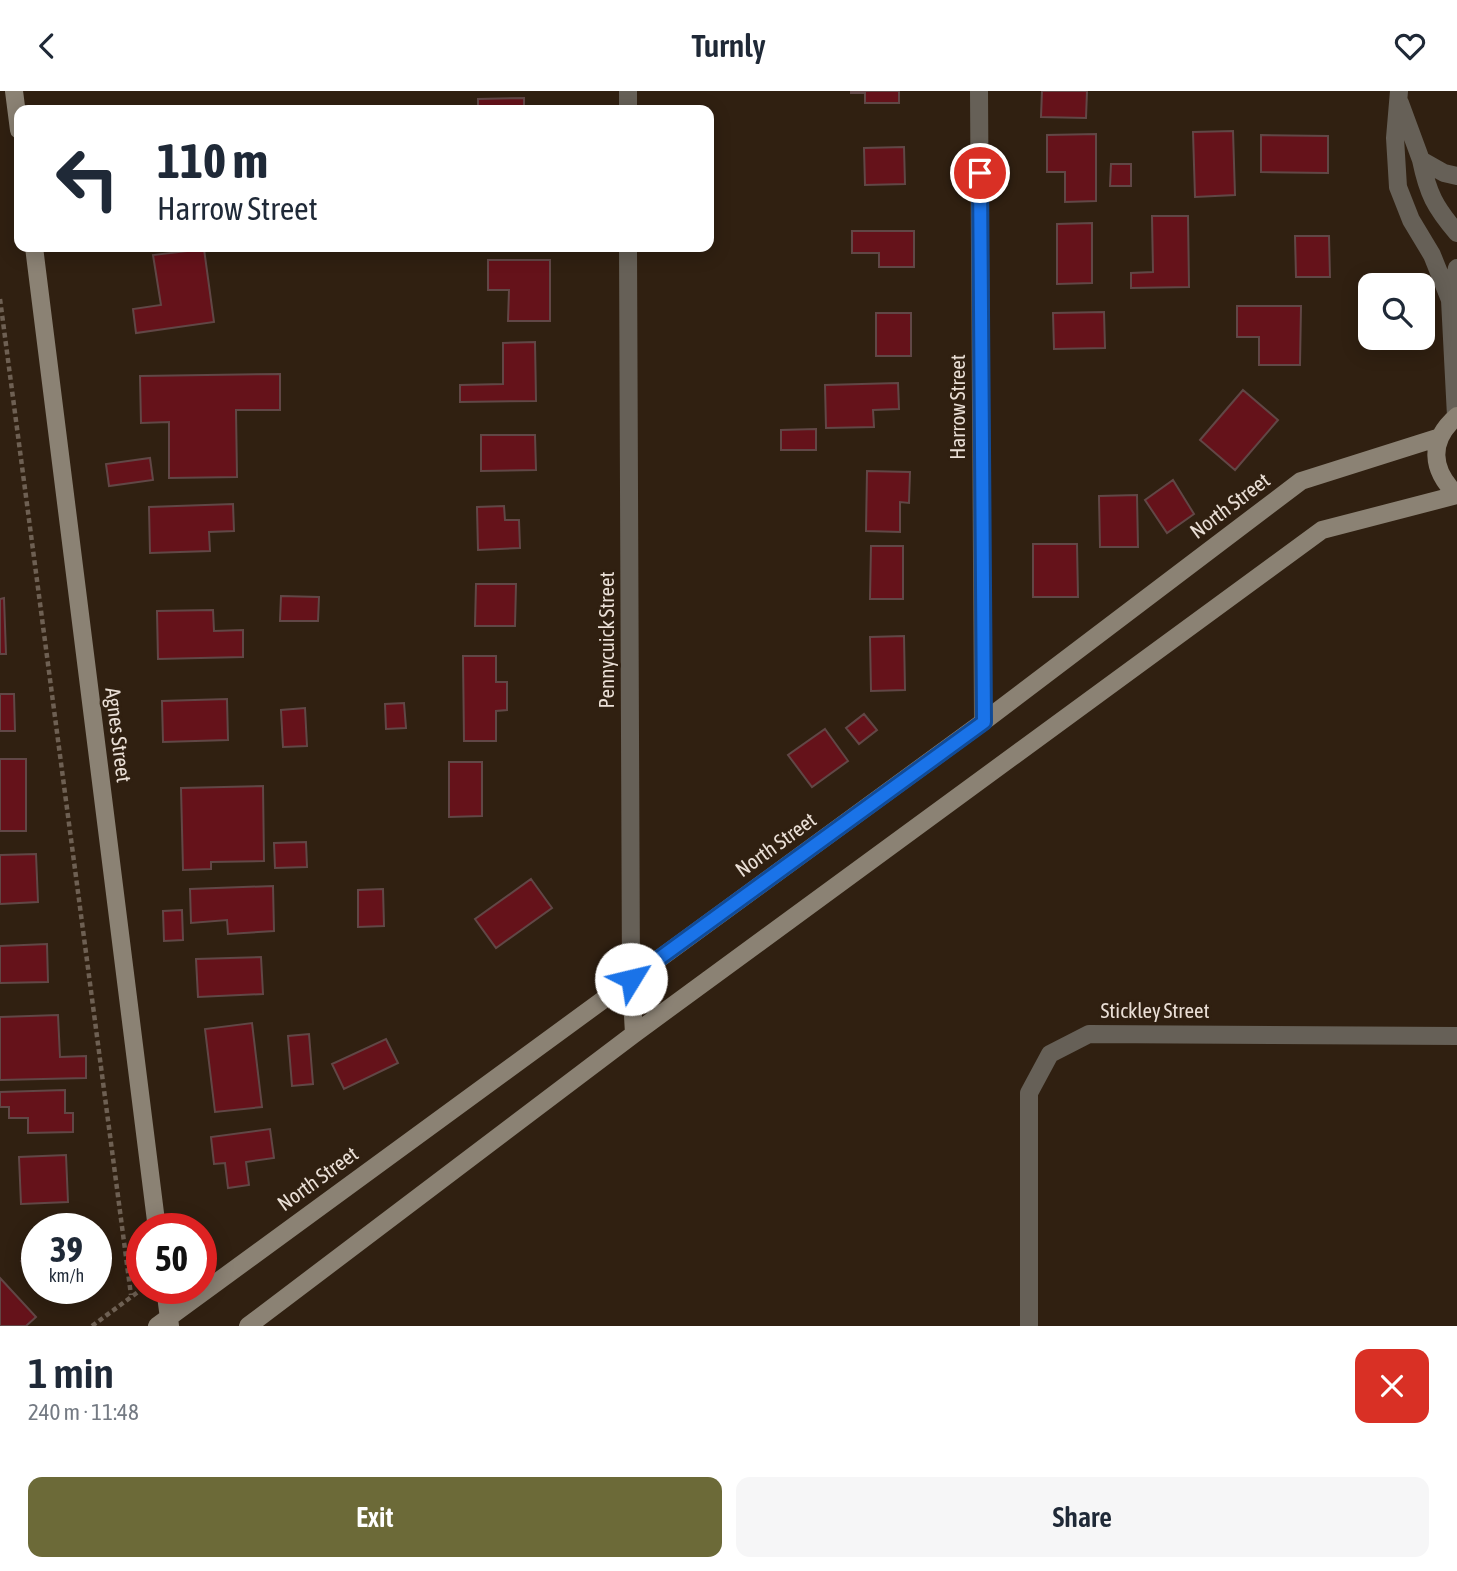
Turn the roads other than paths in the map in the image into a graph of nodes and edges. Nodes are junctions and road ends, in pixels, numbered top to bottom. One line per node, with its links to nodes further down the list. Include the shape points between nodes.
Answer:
1 (979, 91): 13 (street, Harrow Street)
2 (1399, 95): 3 (street); 9 (street, via 1395,138 1398,187)
3 (1421, 160): 4 (street); 5 (street, via 1427,189)
4 (1457, 176)
5 (1457, 233)
6 (35, 252): 17 (main road, Agnes Street)
7 (628, 252): 14 (street, Pennycuick Street)
8 (1457, 268): 9 (street)
9 (1450, 300): 10 (street)
10 (1457, 416): 11 (main road)
11 (1440, 437): 12 (main road, via 1438,469); 13 (main road, North Street, via 1301,481)
12 (1457, 495): 15 (main road, via 1322,530)
13 (984, 722): 14 (main road, North Street)
14 (631, 979): 15 (main road, Pennycuick Street); 19 (main road, North Street)
15 (634, 1034): 20 (main road)
16 (1457, 1036): 21 (street, Stickley Street, via 1089,1034 1050,1054 1029,1093)
17 (156, 1213)
18 (165, 1304): 19 (main road)
19 (165, 1323)
20 (248, 1326)
21 (1030, 1326)

